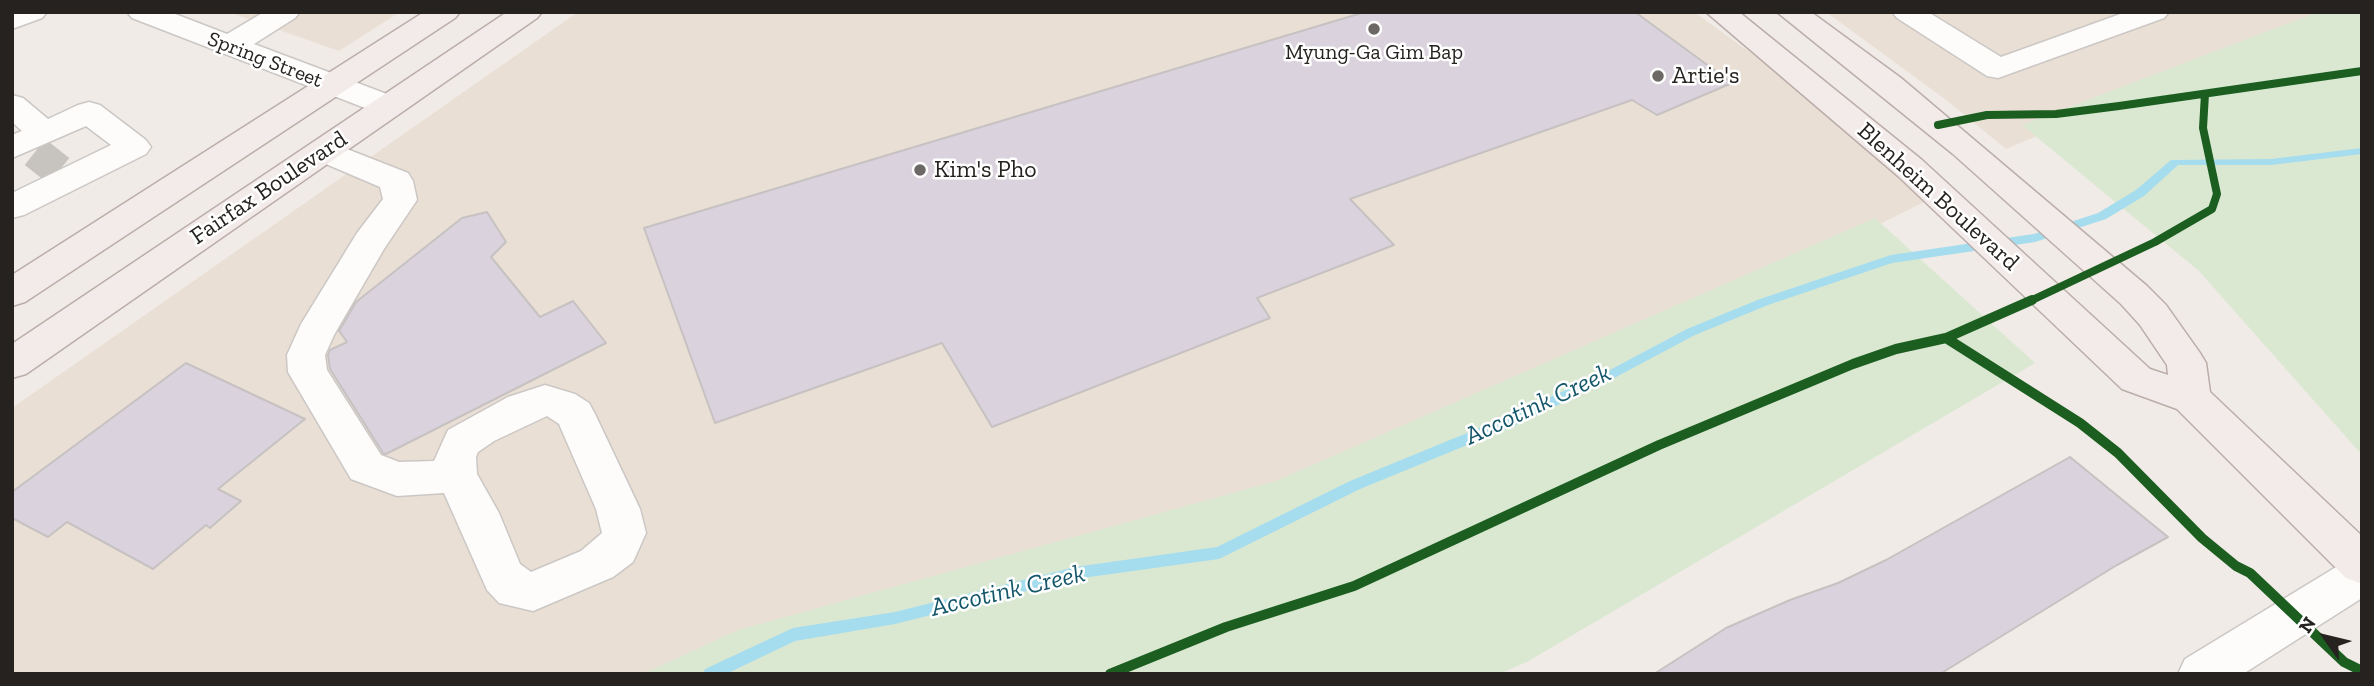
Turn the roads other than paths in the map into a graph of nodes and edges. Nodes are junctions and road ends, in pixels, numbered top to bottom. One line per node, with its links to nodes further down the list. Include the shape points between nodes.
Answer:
1 (32, 12): 10 (street)
2 (142, 12): 11 (street, Spring Street)
3 (285, 12): 11 (street)
4 (445, 12): 12 (main road, Fairfax Boulevard)
5 (527, 12): 14 (main road, Fairfax Boulevard)
6 (1721, 12): 20 (main road, Blenheim Boulevard, via 1910,169 2136,379)
7 (1792, 12): 20 (main road, via 1965,146 2134,295 2153,314 2186,363)
8 (1907, 12): 9 (street, via 1998,69)
9 (2154, 12)
10 (12, 20)
11 (229, 46): 12 (street, Spring Street)
12 (332, 85): 14 (street, Spring Street); 18 (main road, Fairfax Boulevard)
13 (12, 105): 16 (street)
14 (389, 106): 15 (main road, Fairfax Boulevard)
15 (324, 151): 19 (main road, Fairfax Boulevard); 21 (street, via 396,181 401,200 315,334 306,355 308,372 366,467 397,479)
16 (41, 154): 17 (street)
17 (12, 207)
18 (12, 293)
19 (12, 364)
20 (2192, 398): 22 (main road, Blenheim Boulevard)
21 (456, 475): 21 (street, via 503,576 515,589 533,592 597,564 617,549 624,533 618,509 575,414 561,405 545,400 522,408 463,441 455,457)
22 (2362, 565)
23 (2362, 574): 24 (street)
24 (2202, 674)

